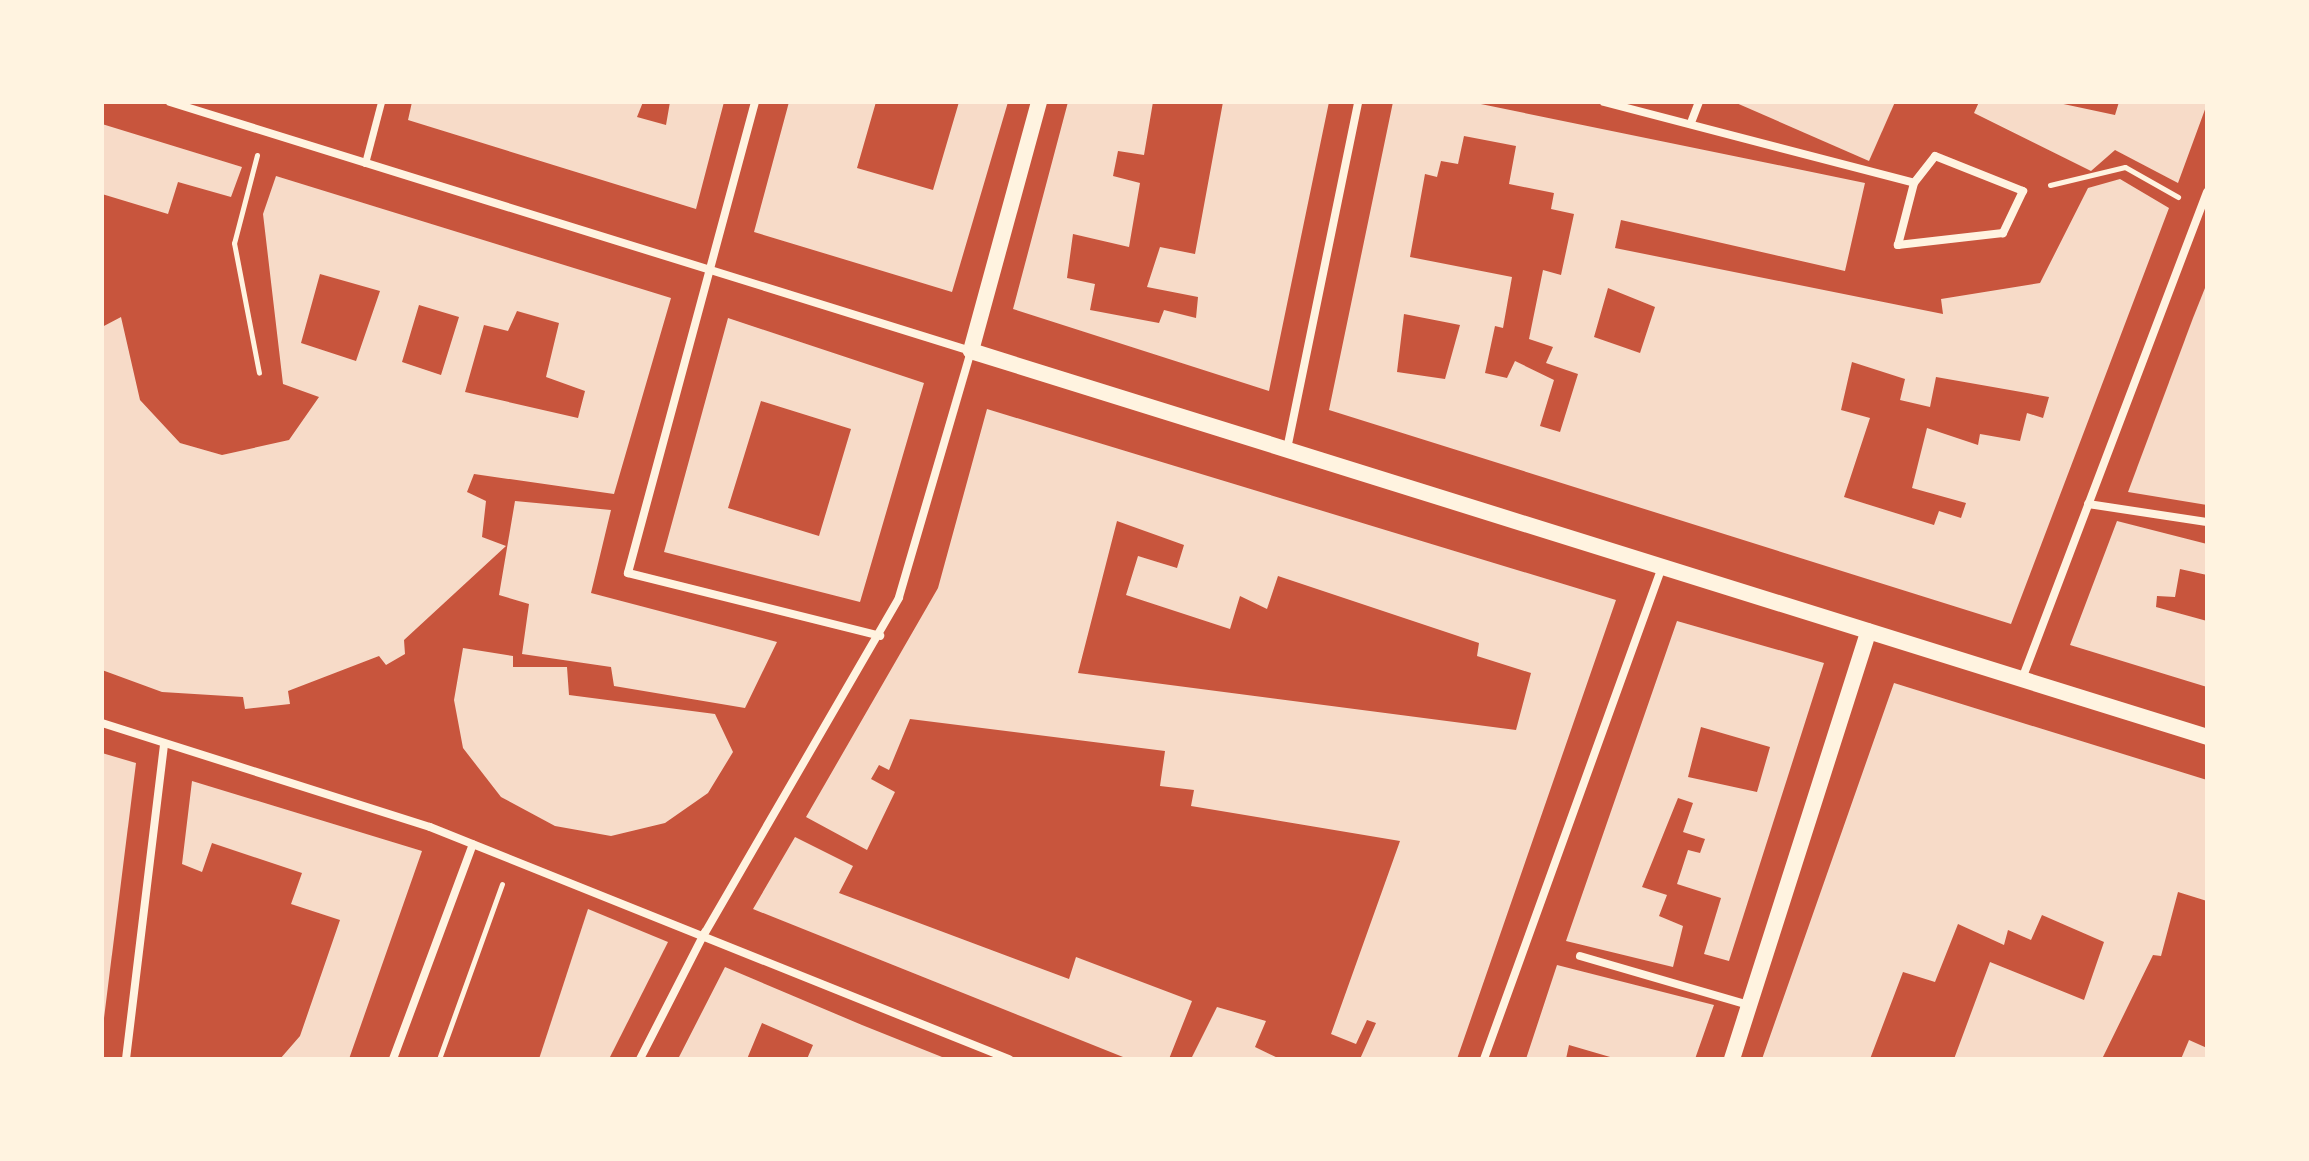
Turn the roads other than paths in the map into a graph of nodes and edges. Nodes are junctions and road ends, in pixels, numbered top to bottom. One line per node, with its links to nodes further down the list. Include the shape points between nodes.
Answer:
1 (170, 102): 9 (street)
2 (381, 102): 9 (street)
3 (755, 102): 12 (street)
4 (1039, 102): 13 (main road)
5 (1358, 102): 14 (street)
6 (1604, 102): 8 (street)
7 (1699, 102): 8 (street)
8 (1692, 120): 10 (street)
9 (365, 163): 12 (street)
10 (1914, 183): 10 (street, via 1898,245 2003,233 2023,191 1935,156)
11 (2207, 192): 15 (street)
12 (709, 270): 13 (street); 19 (street, via 628,573)
13 (971, 351): 14 (main road); 19 (street, via 899,598)
14 (1287, 449): 17 (main road)
15 (2088, 504): 16 (street); 20 (street)
16 (2207, 522)
17 (1662, 567): 18 (main road); 32 (street)
18 (1869, 631): 20 (main road); 27 (main road)
19 (880, 636): 25 (street)
20 (2022, 679): 22 (main road)
21 (102, 723): 23 (street)
22 (2207, 737)
23 (164, 744): 24 (street); 28 (street)
24 (473, 844): 25 (street); 29 (street)
25 (705, 932): 30 (street); 31 (street)
26 (1580, 956): 27 (street)
27 (1749, 1005): 33 (main road)
28 (126, 1059)
29 (393, 1059)
30 (640, 1059)
31 (1009, 1059)
32 (1484, 1059)
33 (1732, 1059)

